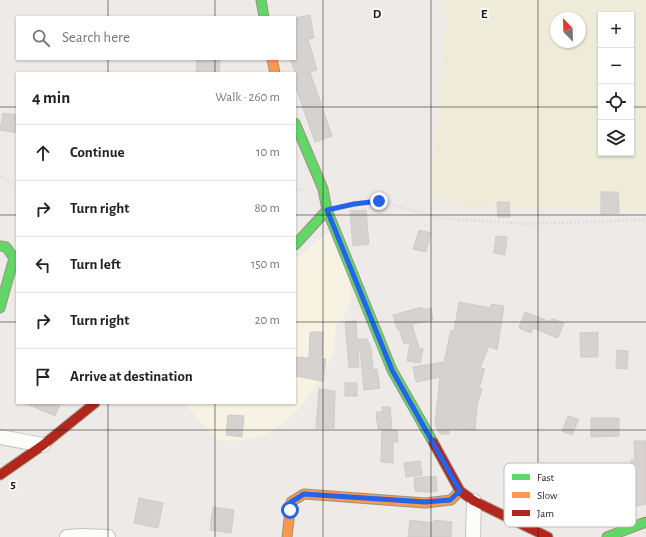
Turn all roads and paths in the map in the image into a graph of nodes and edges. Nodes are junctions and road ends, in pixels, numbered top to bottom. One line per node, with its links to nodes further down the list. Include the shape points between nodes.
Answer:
1 (261, 0): 2 (street)
2 (264, 16)
3 (272, 60): 4 (street)
4 (275, 72)
5 (296, 125): 8 (street, via 323,189)
6 (0, 177): 7 (path)
7 (16, 185)
8 (327, 210): 9 (path, via 379,201 440,218 526,224); 10 (street); 17 (street, via 392,370)
9 (646, 220)
10 (296, 244)
11 (0, 246): 12 (street, via 6,247 14,258)
12 (0, 308)
13 (94, 404): 15 (street)
14 (0, 437): 15 (street)
15 (43, 445): 16 (street)
16 (0, 475)
17 (460, 491): 18 (street); 26 (street, via 450,500 425,502 304,494 291,502)
18 (474, 501): 19 (street); 27 (street)
19 (504, 516)
20 (646, 522): 21 (street)
21 (636, 526)
22 (527, 527): 28 (street)
23 (633, 527): 29 (street)
24 (67, 537): 25 (street)
25 (108, 537)
26 (287, 537)
27 (473, 537)
28 (548, 537)
29 (607, 537)

